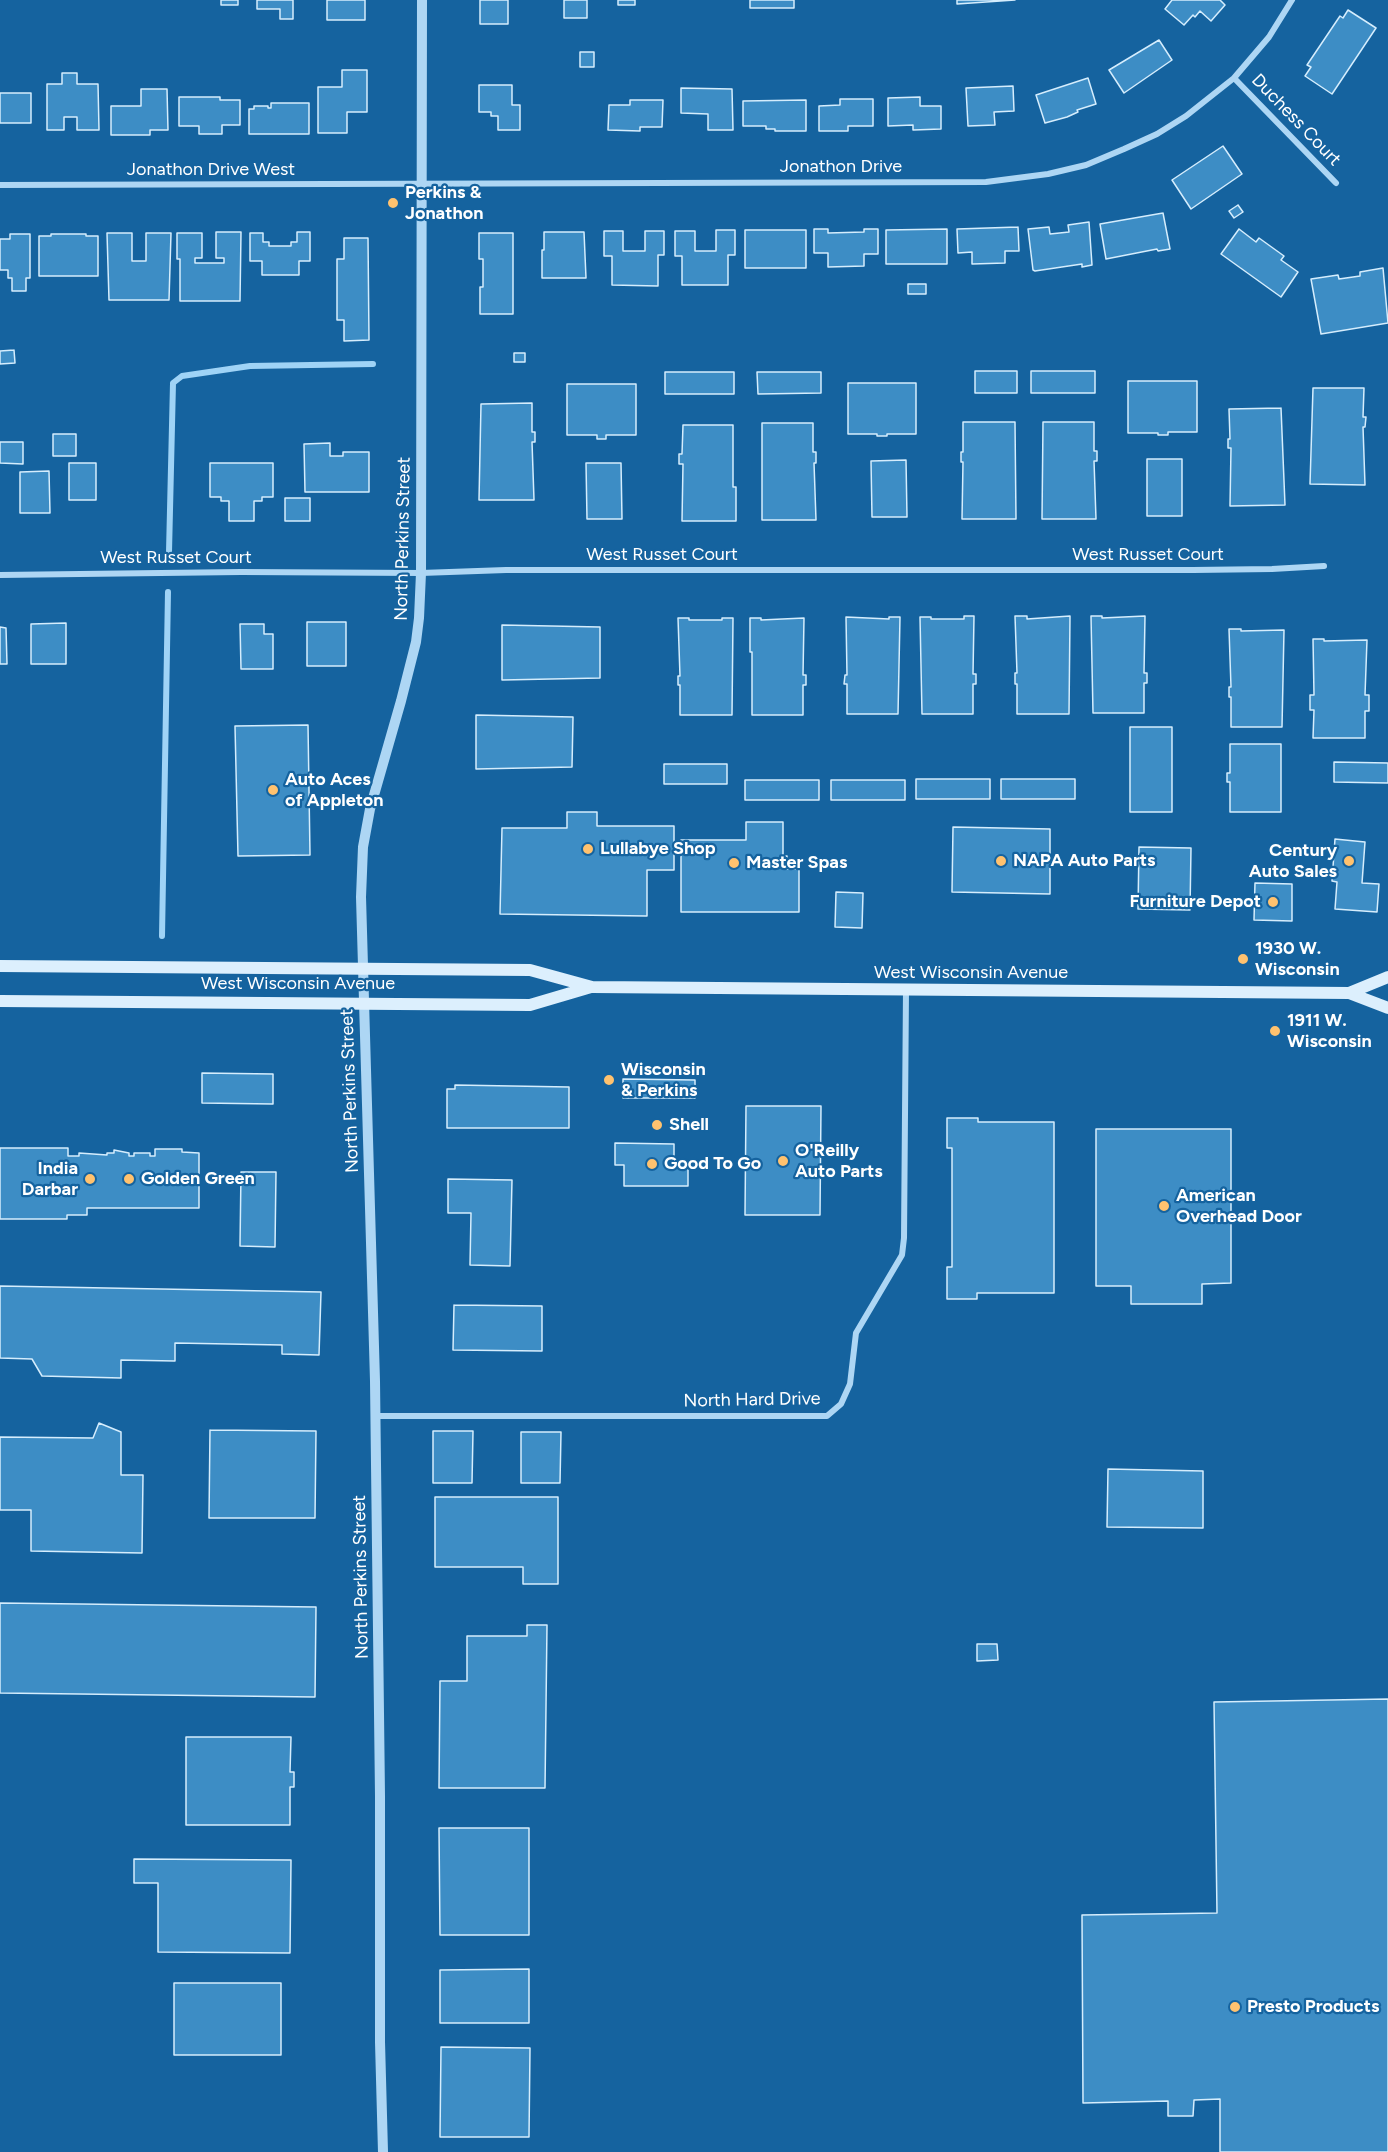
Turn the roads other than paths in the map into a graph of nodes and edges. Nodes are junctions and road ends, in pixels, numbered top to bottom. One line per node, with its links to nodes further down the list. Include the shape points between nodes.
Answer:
1 (422, 0): 6 (street, North Perkins Street)
2 (1292, 0): 3 (street, Jonathon Drive, via 1269,37)
3 (1234, 78): 4 (street, Duchess Court); 6 (street, Jonathon Drive, via 1156,134 1086,165 1017,179)
4 (1336, 183)
5 (0, 185): 6 (street, Jonathon Drive West)
6 (422, 185): 8 (street, North Perkins Street)
7 (1324, 566): 8 (street, West Russet Court)
8 (421, 573): 9 (street, West Russet Court); 11 (street, North Perkins Street, via 416,642 366,826 361,897)
9 (0, 575)
10 (0, 966): 11 (main road, West Wisconsin Avenue)
11 (362, 969): 13 (main road, West Wisconsin Avenue, via 530,970); 17 (street, North Perkins Street)
12 (1388, 977): 15 (main road, West Wisconsin Avenue)
13 (592, 987): 14 (main road, West Wisconsin Avenue); 17 (main road, West Wisconsin Avenue, via 530,1005)
14 (906, 990): 15 (main road, West Wisconsin Avenue); 19 (street, North Hard Drive, via 902,1255 856,1333 850,1384 841,1404 827,1416)
15 (1349, 993): 18 (main road, West Wisconsin Avenue)
16 (0, 1001): 17 (main road, West Wisconsin Avenue)
17 (364, 1003): 19 (street, North Perkins Street)
18 (1388, 1008)
19 (376, 1416): 20 (street, North Perkins Street)
20 (383, 2152)

